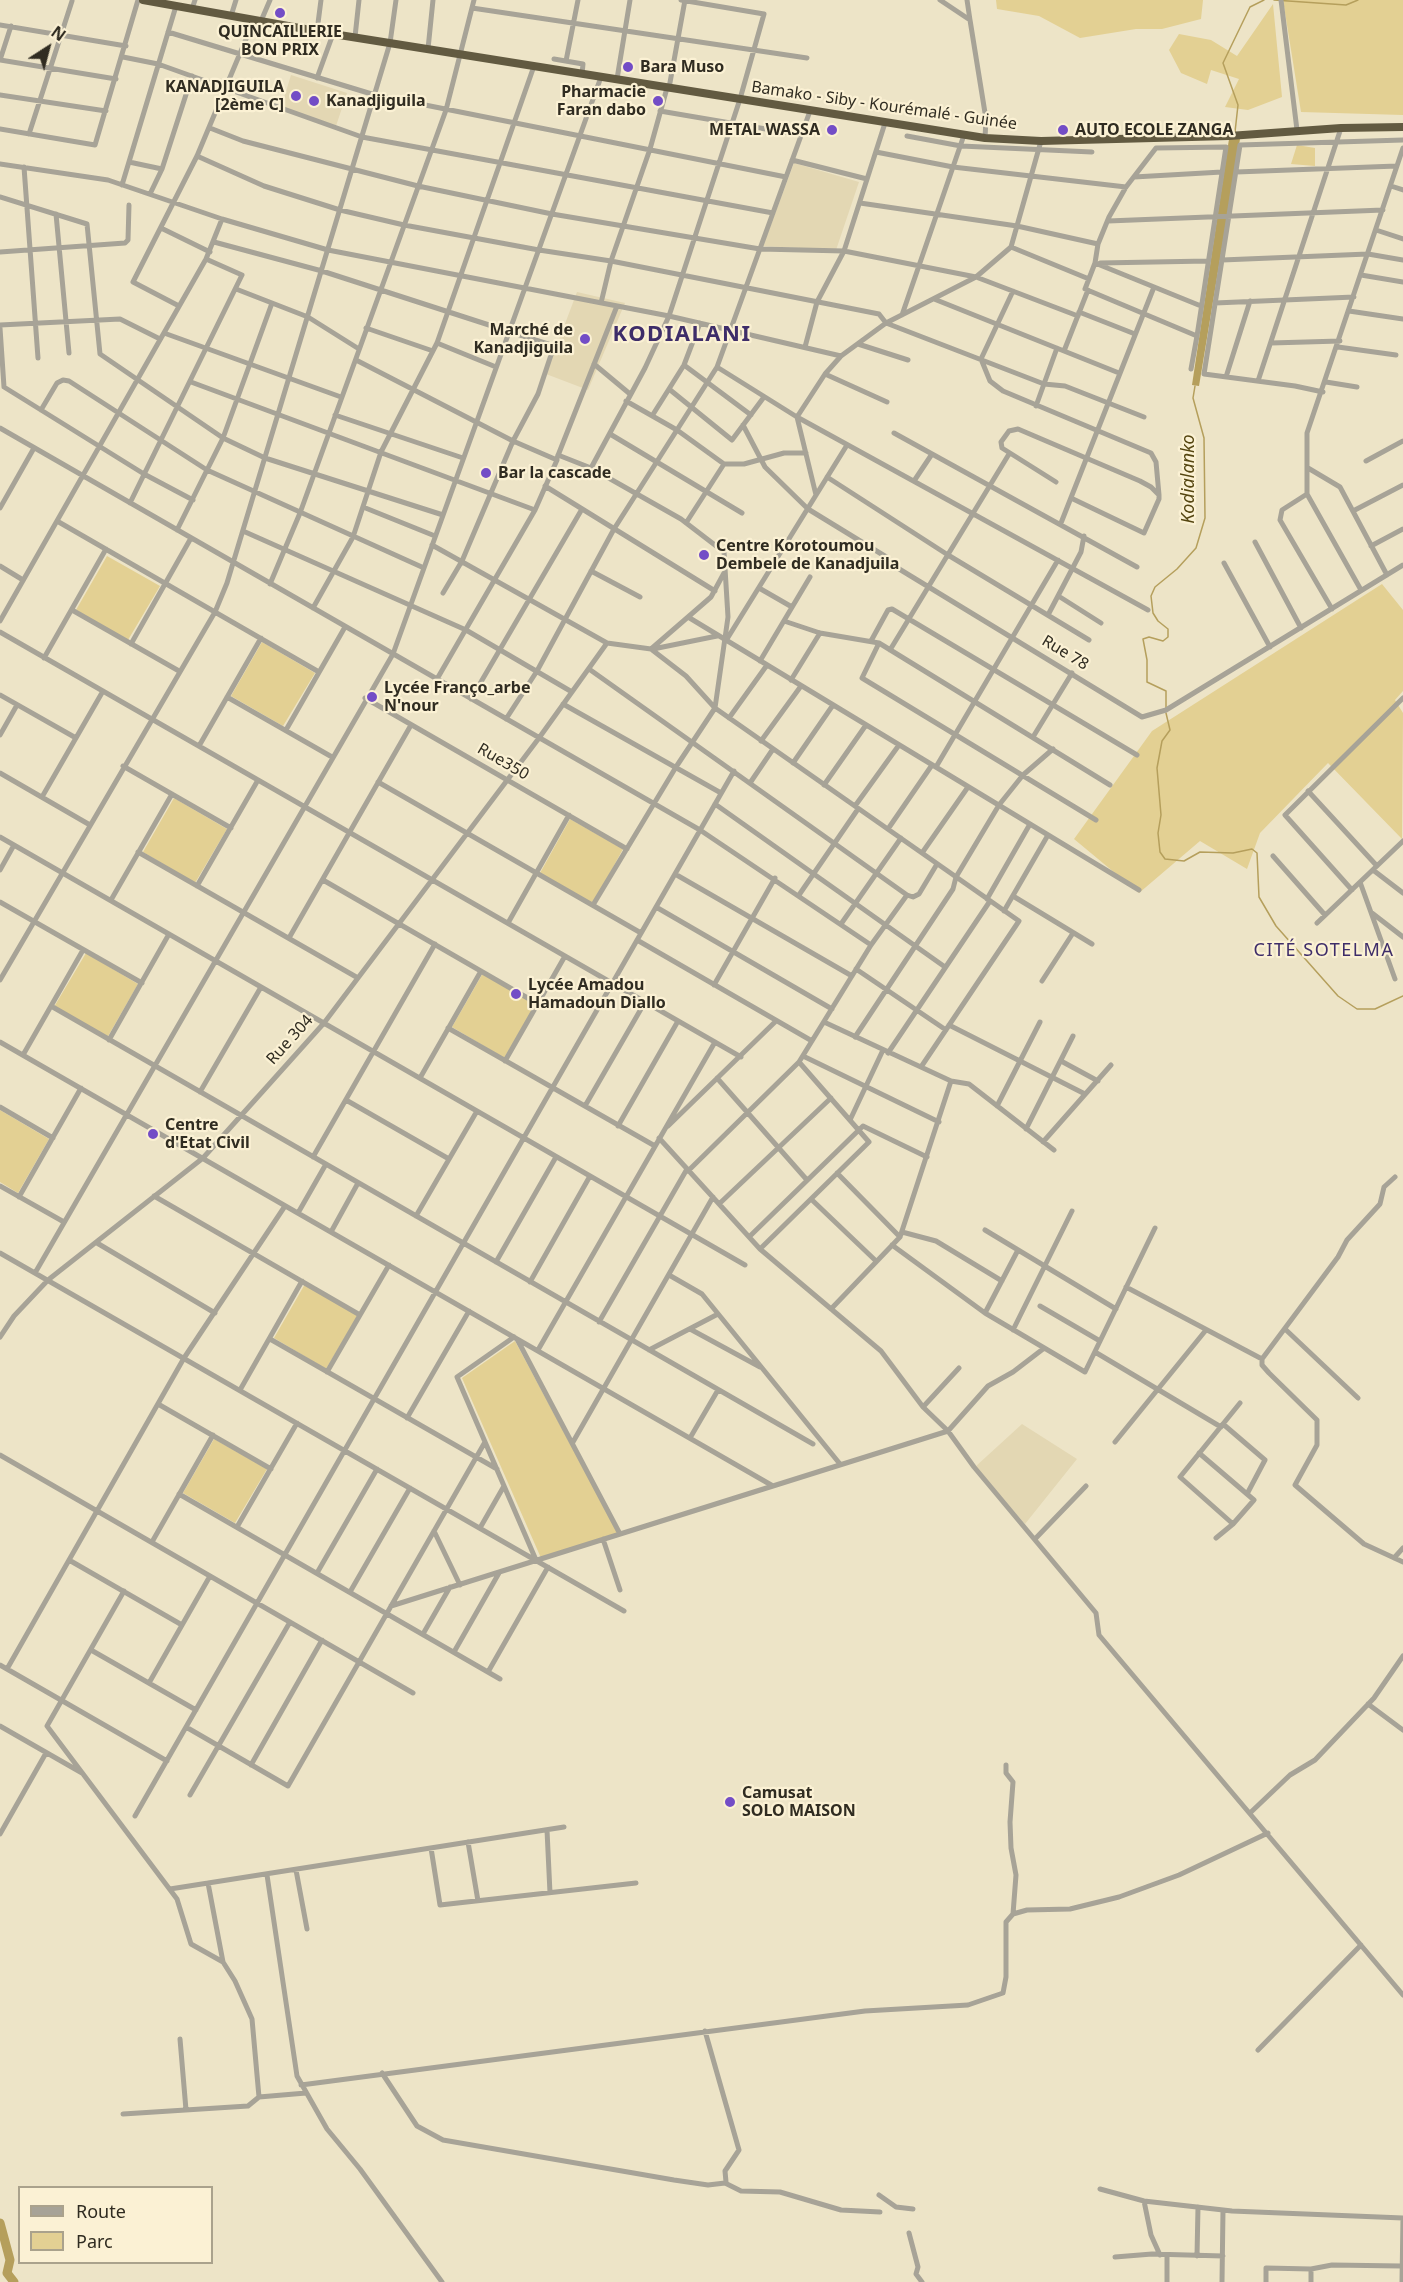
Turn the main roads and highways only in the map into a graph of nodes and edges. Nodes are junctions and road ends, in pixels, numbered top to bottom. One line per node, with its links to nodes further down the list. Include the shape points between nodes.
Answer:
1 (143, 0): 2 (highway, Bamako - Siby - Kourémalé - Guinée)
2 (157, 1): 3 (highway, Bamako - Siby - Kourémalé - Guinée, via 333,34 985,138 1041,141)
3 (1403, 127)

